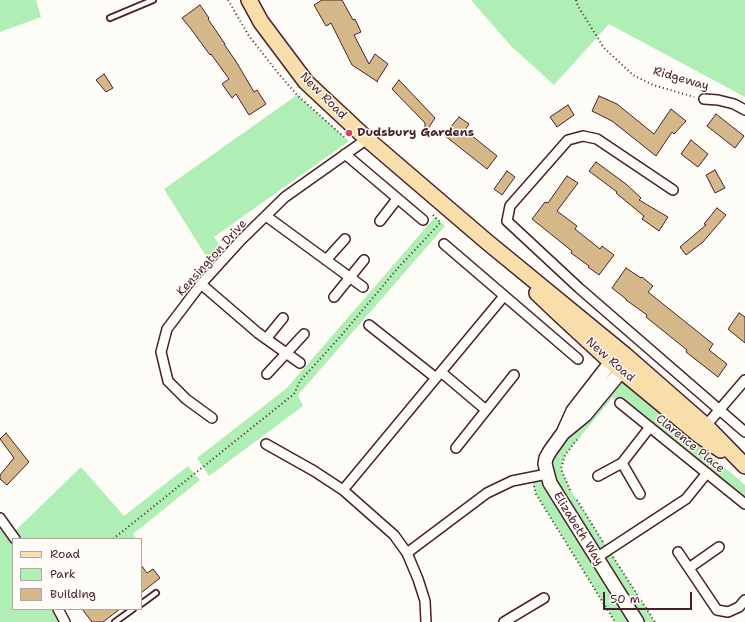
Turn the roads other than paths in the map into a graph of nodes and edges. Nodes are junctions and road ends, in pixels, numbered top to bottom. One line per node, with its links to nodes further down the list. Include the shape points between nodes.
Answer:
1 (153, 0): 3 (lane)
2 (249, 0): 6 (main road, New Road, via 261,22 306,82)
3 (110, 18)
4 (704, 100): 5 (street, Ridgeway, via 718,100)
5 (745, 110)
6 (367, 139): 7 (street, Kensington Drive); 14 (main road, New Road)
7 (344, 154): 9 (street); 10 (street, Kensington Drive, via 285,197)
8 (673, 190): 37 (street, via 597,139 583,136 568,140 510,206 507,222 579,288)
9 (397, 199): 11 (street); 12 (street)
10 (266, 216): 16 (street); 19 (street, Kensington Drive)
11 (422, 220)
12 (380, 221)
13 (345, 239): 16 (street)
14 (486, 241): 28 (main road, New Road); 31 (main road, New Road)
15 (444, 244): 21 (street)
16 (326, 260): 18 (street)
17 (364, 260): 18 (street)
18 (350, 278): 20 (street); 22 (street)
19 (201, 284): 26 (street); 39 (street, Kensington Drive, via 167,329 161,352 168,381 186,399)
20 (363, 287)
21 (504, 296): 29 (street); 33 (street)
22 (334, 297)
23 (283, 318): 26 (street)
24 (369, 324): 33 (street)
25 (304, 334): 27 (street)
26 (266, 338): 27 (street)
27 (286, 354): 30 (street); 32 (street)
28 (625, 355): 31 (street, Elizabeth Way); 41 (main road, New Road)
29 (578, 359)
30 (300, 363)
31 (616, 366): 41 (main road, New Road); 48 (street, Elizabeth Way, via 585,415 563,433 546,458)
32 (267, 374)
33 (438, 375): 38 (street); 50 (street)
34 (514, 375): 38 (street)
35 (745, 380): 37 (street)
36 (620, 403): 40 (street, Clarence Place)
37 (720, 409): 41 (street); 42 (street)
38 (486, 410): 44 (street)
39 (212, 418)
40 (650, 427): 45 (street); 47 (street, Clarence Place)
41 (702, 430): 46 (main road, New Road)
42 (745, 432)
43 (266, 444): 50 (street)
44 (456, 448)
45 (622, 463): 49 (street); 51 (street)
46 (745, 466)
47 (707, 473): 52 (street, Clarence Place); 58 (street, via 686,499)
48 (547, 474): 57 (street, via 512,481 487,493); 58 (street, Elizabeth Way)
49 (598, 476)
50 (343, 490): 57 (street, via 394,535)
51 (640, 494)
52 (745, 504)
53 (0, 518): 54 (street)
54 (14, 538)
55 (719, 547): 59 (street)
56 (678, 552): 59 (street)
57 (406, 553): 68 (street, via 425,601)
58 (596, 558): 70 (street, Elizabeth Way)
59 (689, 568): 62 (street, via 717,610 728,612 739,607)
60 (156, 593): 63 (lane)
61 (544, 598): 69 (street)
62 (745, 600)
63 (142, 603)
64 (59, 610): 66 (street)
65 (132, 610): 67 (lane)
66 (66, 622)
67 (115, 622)
68 (426, 622)
69 (504, 622)
70 (636, 622)

